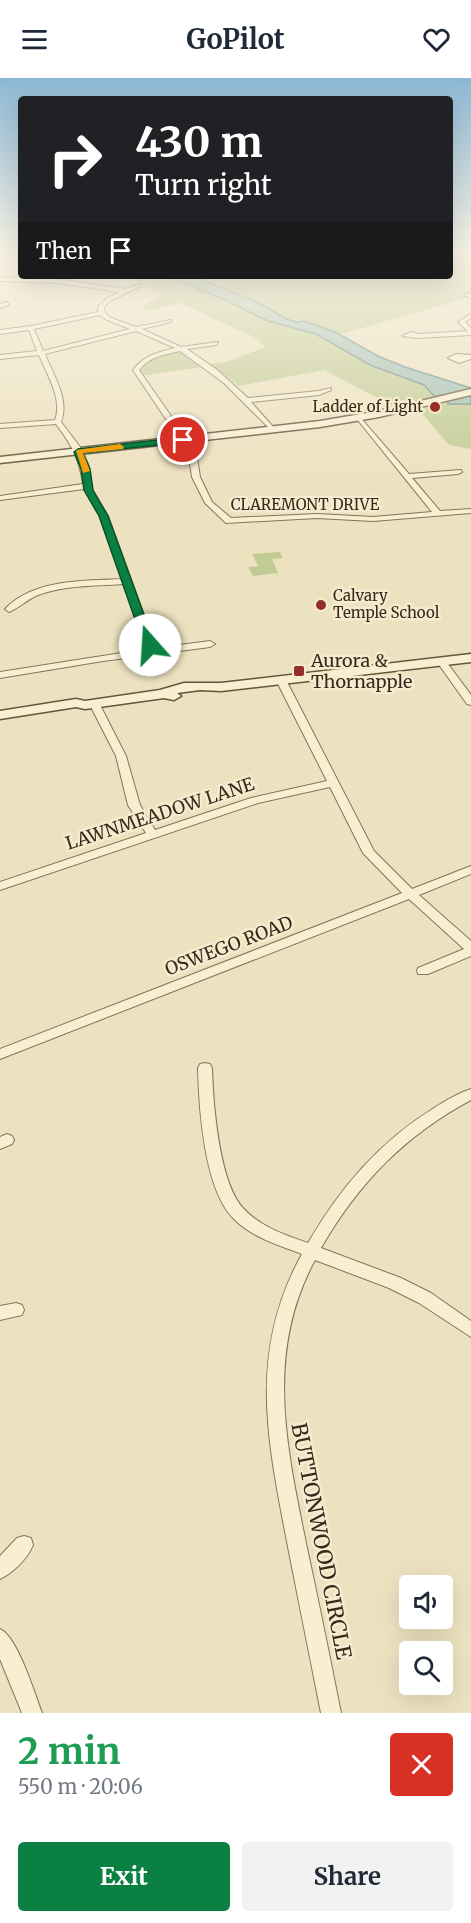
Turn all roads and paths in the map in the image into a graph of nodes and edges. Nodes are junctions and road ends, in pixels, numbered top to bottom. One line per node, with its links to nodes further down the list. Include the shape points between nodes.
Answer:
1 (21, 329): 4 (street)
2 (32, 329): 9 (street)
3 (137, 330): 8 (street); 9 (street)
4 (0, 332)
5 (471, 332): 6 (street)
6 (417, 336)
7 (216, 344): 8 (street)
8 (182, 350): 13 (street, via 218,373); 18 (street, CLAREMONT DRIVE, via 150,357 136,370)
9 (41, 353): 10 (street); 15 (street, via 61,402)
10 (0, 357)
11 (329, 389): 13 (street)
12 (471, 392): 14 (street)
13 (248, 400): 17 (street)
14 (359, 418): 17 (street); 22 (street)
15 (58, 422): 16 (street); 19 (street)
16 (0, 426)
17 (273, 430): 18 (street)
18 (183, 440): 19 (street); 26 (street, CLAREMONT DRIVE, via 192,452 196,477 209,503 228,521 316,516 373,519)
19 (78, 452): 20 (street); 23 (street, via 86,469)
20 (0, 460)
21 (458, 472): 22 (street)
22 (406, 476): 26 (street)
23 (87, 486): 24 (street); 27 (street, via 104,516)
24 (0, 498)
25 (471, 511): 26 (street, CLAREMONT DRIVE)
26 (437, 513)
27 (127, 581): 28 (street, via 47,591 20,600); 30 (street)
28 (9, 609)
29 (210, 644): 30 (street)
30 (152, 651): 33 (street)
31 (471, 658): 32 (street)
32 (442, 662): 34 (street); 35 (street)
33 (0, 675)
34 (281, 680): 36 (street, via 221,687 212,692); 39 (street)
35 (471, 702)
36 (89, 704): 37 (street); 38 (street); 40 (street, via 122,756 134,805)
37 (0, 715)
38 (0, 722)
39 (333, 783): 40 (street, LAWNMEADOW LANE, via 255,800); 43 (street, via 369,852)
40 (152, 834): 42 (street, LAWNMEADOW LANE)
41 (471, 870): 43 (street, OSWEGO ROAD)
42 (0, 886)
43 (411, 894): 44 (street); 46 (street, OSWEGO ROAD)
44 (471, 950): 45 (street)
45 (423, 971)
46 (0, 1054)
47 (205, 1068): 49 (street, via 206,1104 229,1202 259,1231)
48 (471, 1094): 49 (street, BUTTONWOOD CIRCLE, via 420,1123 380,1157 339,1205)
49 (313, 1252): 50 (street, via 396,1283); 55 (street, BUTTONWOOD CIRCLE, via 292,1291 281,1330 274,1405 279,1451)
50 (471, 1330)
51 (24, 1545): 52 (street)
52 (0, 1569)
53 (0, 1639): 54 (street)
54 (32, 1713)
55 (331, 1713)

